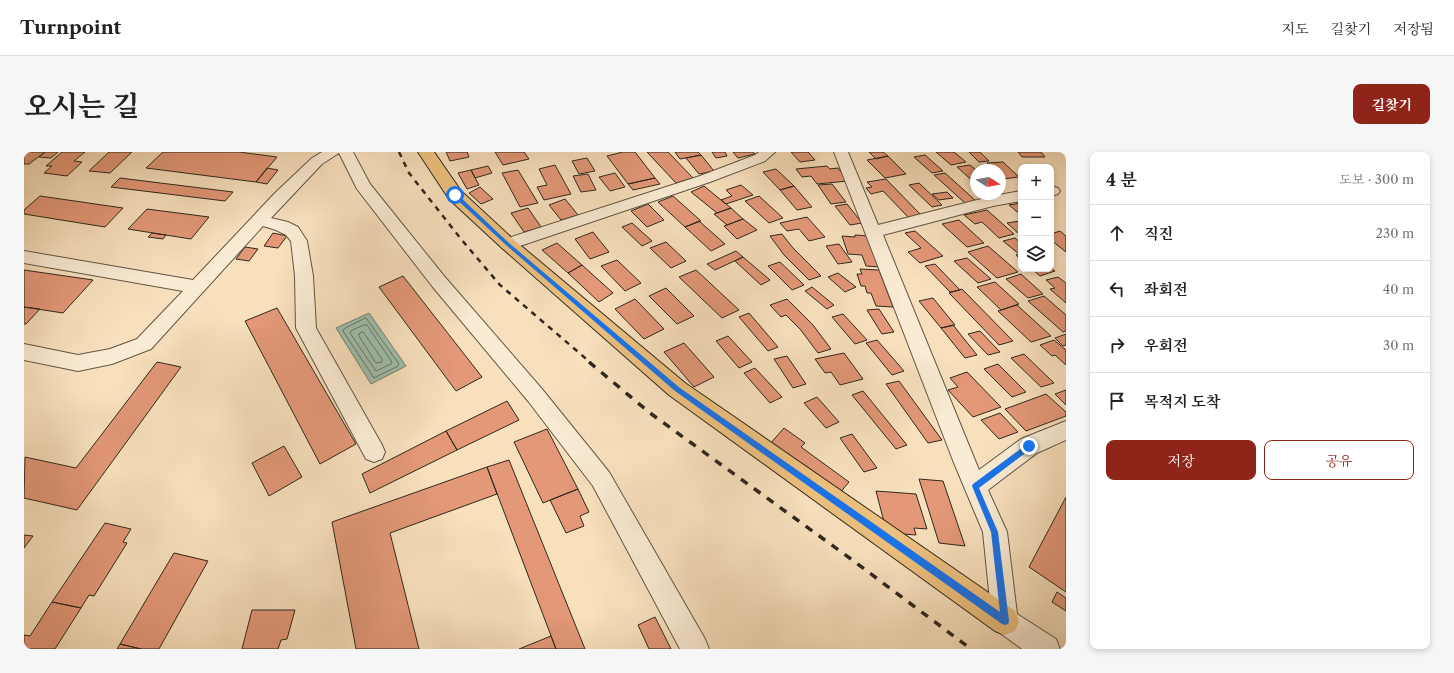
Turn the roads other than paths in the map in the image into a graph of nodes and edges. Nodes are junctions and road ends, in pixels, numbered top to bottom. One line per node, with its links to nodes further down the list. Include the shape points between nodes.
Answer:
1 (333, 152): 7 (street, via 317,161)
2 (346, 152): 17 (street, via 363,186 438,281 536,395 601,479)
3 (426, 152): 9 (main road, via 455,195)
4 (768, 152): 9 (street, via 760,158 704,179)
5 (841, 152): 8 (street)
6 (1018, 197): 8 (street)
7 (260, 220): 11 (street); 14 (street, via 292,231 299,242 304,276 306,328)
8 (873, 232): 15 (street)
9 (508, 244): 16 (main road, via 677,389)
10 (24, 257): 11 (street)
11 (198, 286): 12 (street, via 144,344 137,347 112,356 78,363)
12 (24, 352)
13 (1066, 430): 15 (street, via 1029,446)
14 (374, 452)
15 (975, 486): 16 (street, via 995,532)
16 (1005, 621): 18 (street)
17 (695, 649)
18 (1046, 649)

